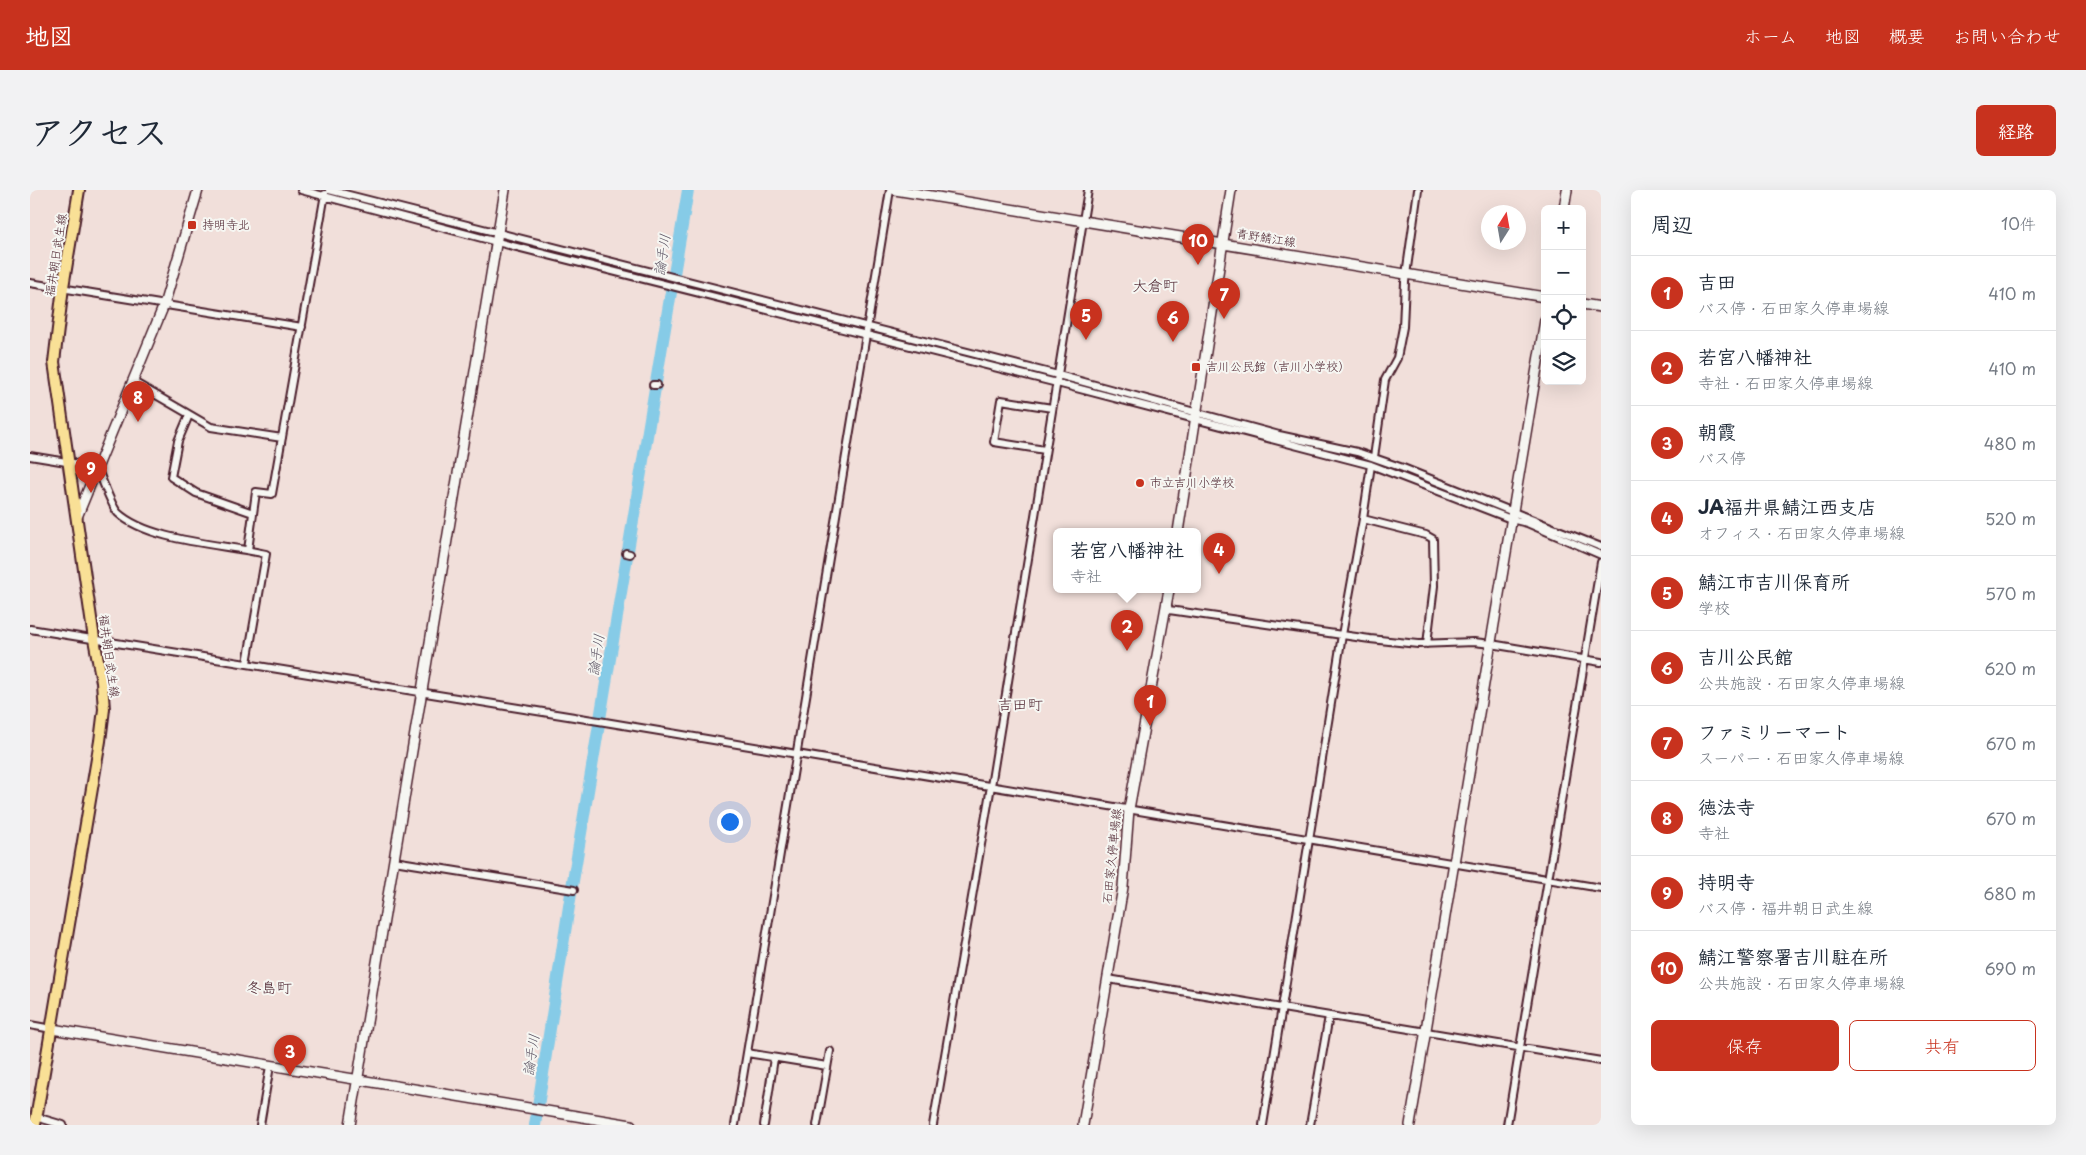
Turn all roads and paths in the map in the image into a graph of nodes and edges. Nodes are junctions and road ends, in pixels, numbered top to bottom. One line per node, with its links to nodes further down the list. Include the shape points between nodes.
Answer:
1 (79, 190): 18 (main road, 福井朝日武生線)
2 (198, 190): 20 (street)
3 (301, 190): 11 (street)
4 (505, 190): 14 (street)
5 (890, 190): 24 (street)
6 (895, 190): 13 (street, 青野鯖江線)
7 (1088, 190): 13 (street)
8 (1231, 190): 15 (street)
9 (1418, 190): 16 (street)
10 (1567, 190): 12 (street)
11 (326, 192): 14 (street); 23 (street)
12 (1565, 205)
13 (1083, 221): 15 (street, 青野鯖江線); 26 (street)
14 (498, 238): 24 (street); 58 (street)
15 (1222, 244): 16 (street, 青野鯖江線); 31 (street)
16 (1406, 274): 19 (street, 青野鯖江線); 35 (street, via 1404,327 1397,358 1385,380)
17 (30, 283): 18 (street)
18 (63, 287): 20 (street); 36 (main road, 福井朝日武生線, via 54,362)
19 (1541, 297)
20 (164, 305): 23 (street); 27 (street)
21 (1586, 305): 22 (street)
22 (1601, 307)
23 (302, 327): 32 (street)
24 (866, 331): 26 (street); 28 (street); 59 (street)
25 (1542, 340): 40 (street)
26 (1058, 375): 28 (street); 31 (street)
27 (132, 381): 30 (street); 38 (street)
28 (1056, 383): 29 (street); 31 (street)
29 (1052, 408): 33 (street); 33 (street, via 1002,400 994,442)
30 (189, 415): 32 (street, via 211,427); 39 (street, via 178,441 171,477 196,493)
31 (1195, 415): 35 (street); 37 (street); 43 (street)
32 (282, 438): 39 (street, via 272,494 256,492)
33 (1045, 450): 60 (street)
34 (30, 456): 36 (street)
35 (1374, 457): 40 (street)
36 (67, 462): 38 (street); 41 (main road, 福井朝日武生線)
37 (1371, 465): 40 (street); 42 (street)
38 (97, 468): 41 (street); 45 (street, via 117,512 132,522 154,532)
39 (253, 513): 45 (street)
40 (1512, 516): 44 (street); 46 (street); 54 (street)
41 (77, 517): 52 (main road, 福井朝日武生線)
42 (1363, 519): 51 (street); 53 (street, via 1433,539 1434,586)
43 (1179, 528)
44 (1601, 546)
45 (248, 550): 57 (street, via 266,554)
46 (1601, 555)
47 (1601, 562): 55 (street)
48 (1169, 593): 49 (street, 石田家久停車場線)
49 (1167, 603): 51 (street, via 1170,610); 61 (street, 石田家久停車場線)
50 (30, 629): 52 (street)
51 (1342, 634): 53 (street); 62 (street)
52 (94, 639): 57 (street); 72 (main road, 福井朝日武生線, via 104,709)
53 (1427, 644): 54 (street)
54 (1491, 644): 55 (street); 64 (street)
55 (1584, 659): 56 (street); 65 (street)
56 (1601, 662)
57 (247, 664): 58 (street)
58 (422, 692): 59 (street); 63 (street)
59 (796, 754): 60 (street); 76 (street)
60 (991, 786): 61 (street); 90 (street)
61 (1129, 808): 62 (street); 68 (street, 石田家久停車場線, via 1123,887)
62 (1310, 839): 64 (street); 69 (street)
63 (394, 860): 67 (street); 81 (street)
64 (1454, 863): 65 (street); 73 (street)
65 (1548, 879): 66 (street); 74 (street)
66 (1601, 888)
67 (572, 890)
68 (1108, 979): 69 (street); 91 (street, 石田家久停車場線)
69 (1283, 1008): 70 (street); 92 (street)
70 (1329, 1016): 73 (street); 93 (street)
71 (30, 1025): 72 (street)
72 (52, 1029): 79 (street); 82 (main road, 福井朝日武生線)
73 (1425, 1032): 74 (street); 94 (street)
74 (1520, 1047): 78 (street); 95 (street)
75 (830, 1051): 80 (street)
76 (747, 1053): 77 (street); 87 (street)
77 (774, 1058): 80 (street); 88 (street)
78 (1601, 1061)
79 (270, 1066): 81 (street); 84 (street)
80 (827, 1066): 89 (street)
81 (357, 1080): 85 (street); 86 (street)
82 (35, 1121): 83 (street)
83 (63, 1125)
84 (260, 1125)
85 (350, 1125)
86 (631, 1125)
87 (735, 1125)
88 (764, 1125)
89 (817, 1125)
90 (933, 1125)
91 (1083, 1125)
92 (1264, 1125)
93 (1310, 1125)
94 (1410, 1125)
95 (1507, 1125)

